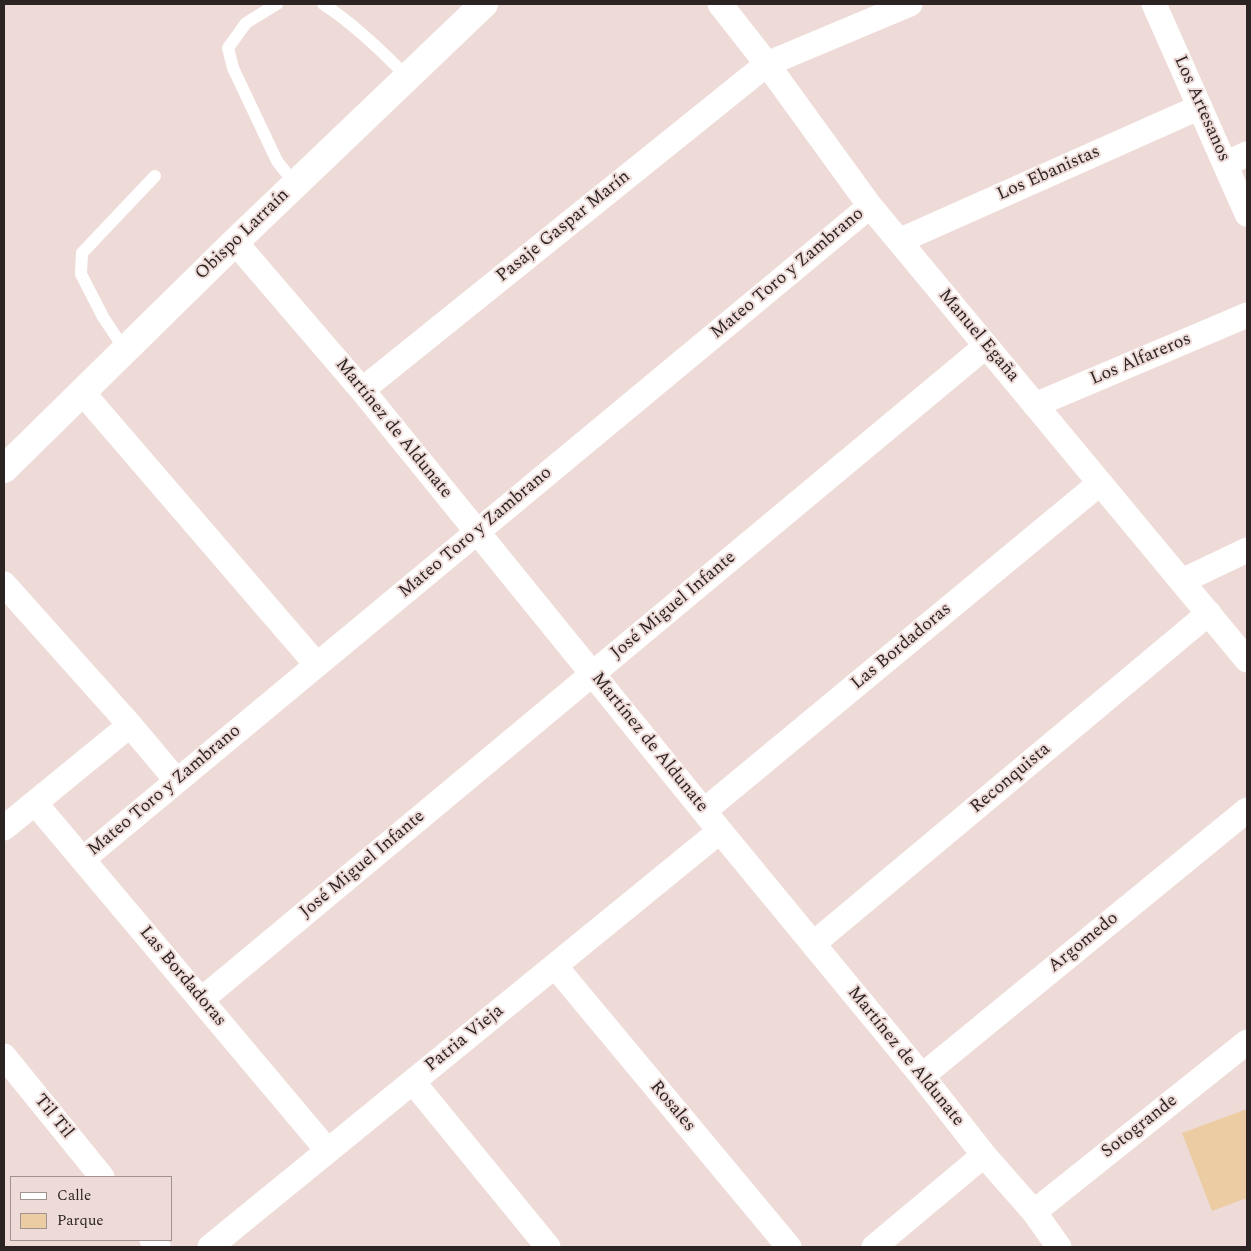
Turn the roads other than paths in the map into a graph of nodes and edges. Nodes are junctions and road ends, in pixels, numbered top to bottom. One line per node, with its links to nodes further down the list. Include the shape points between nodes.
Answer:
1 (277, 4): 13 (lane, via 246,23 228,48 233,68 277,161)
2 (323, 4): 8 (lane, via 342,16)
3 (484, 4): 8 (street, Obispo Larraín)
4 (720, 4): 7 (street, Manuel Egaña)
5 (910, 4): 7 (street, Pasaje Gaspar Marín)
6 (1154, 4): 9 (street, Los Artesanos)
7 (767, 64): 14 (street, Manuel Egaña); 21 (street, Pasaje Gaspar Marín)
8 (407, 77): 13 (street, Obispo Larraín)
9 (1200, 107): 11 (street, Los Artesanos); 16 (street, Los Ebanistas)
10 (1247, 154): 11 (street)
11 (1225, 164): 15 (street, Los Artesanos)
12 (155, 176): 20 (lane, via 82,253 81,274)
13 (296, 184): 17 (street, Obispo Larraín)
14 (870, 206): 16 (street, Manuel Egaña); 26 (street, Mateo Toro y Zambrano)
15 (1247, 214)
16 (899, 241): 19 (street, Manuel Egaña)
17 (235, 242): 20 (street, Obispo Larraín); 21 (street, Martínez de Aldunate)
18 (1247, 315): 23 (street, Los Alfareros)
19 (986, 346): 23 (street, Manuel Egaña); 33 (street, José Miguel Infante)
20 (125, 350): 22 (street, Obispo Larraín)
21 (362, 390): 26 (street, Martínez de Aldunate)
22 (82, 392): 24 (street, Obispo Larraín); 32 (street)
23 (1035, 405): 25 (street, Manuel Egaña)
24 (4, 468)
25 (1100, 483): 28 (street, Manuel Egaña); 38 (street, Las Bordadoras)
26 (477, 532): 32 (street, Mateo Toro y Zambrano); 33 (street, Martínez de Aldunate)
27 (1247, 550): 28 (street)
28 (1182, 581): 30 (street, Manuel Egaña)
29 (4, 584): 34 (street)
30 (1209, 613): 31 (street, Manuel Egaña); 42 (street, Reconquista)
31 (1247, 660)
32 (317, 665): 35 (street, Mateo Toro y Zambrano)
33 (592, 674): 38 (street, Martínez de Aldunate); 44 (street, José Miguel Infante)
34 (130, 724): 35 (street); 36 (street)
35 (177, 781): 41 (street, Mateo Toro y Zambrano)
36 (35, 802): 39 (street); 41 (street, Las Bordadoras)
37 (1247, 810): 47 (street, Argomedo)
38 (704, 811): 40 (street, Martínez de Aldunate)
39 (4, 828)
40 (720, 832): 42 (street, Martínez de Aldunate); 43 (street, Patria Vieja)
41 (83, 859): 44 (street, Las Bordadoras)
42 (813, 944): 47 (street, Martínez de Aldunate)
43 (555, 966): 48 (street, Patria Vieja); 55 (street, Rosales)
44 (201, 1000): 49 (street, Las Bordadoras)
45 (1247, 1042): 52 (street, Sotogrande)
46 (4, 1056): 51 (street, Til Til)
47 (922, 1076): 50 (street, Martínez de Aldunate)
48 (412, 1082): 49 (street, Patria Vieja); 54 (street)
49 (328, 1151): 53 (street, Patria Vieja)
50 (984, 1155): 52 (street, Martínez de Aldunate); 56 (street)
51 (101, 1176)
52 (1034, 1212): 57 (street, Martínez de Aldunate)
53 (210, 1247)
54 (548, 1247)
55 (789, 1247)
56 (874, 1247)
57 (1059, 1247)

